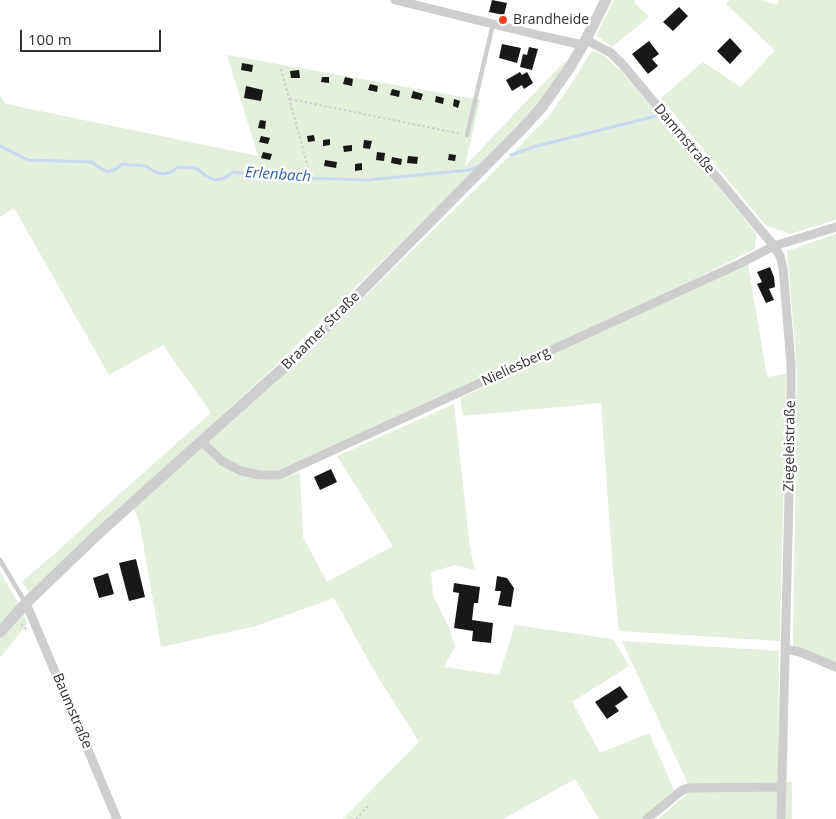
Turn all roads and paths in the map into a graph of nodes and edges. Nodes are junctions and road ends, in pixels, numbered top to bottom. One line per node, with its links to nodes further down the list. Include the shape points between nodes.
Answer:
1 (395, 0): 3 (street)
2 (606, 0): 4 (street, Braamer Straße)
3 (493, 24): 4 (street); 7 (lane)
4 (585, 42): 10 (street, Dammstraße, via 611,53 623,65); 11 (street, Braamer Straße, via 555,89 522,129 302,351)
5 (281, 69): 6 (path)
6 (290, 99): 7 (path); 8 (path)
7 (467, 135)
8 (308, 167)
9 (836, 227): 10 (street, Nieliesberg)
10 (774, 246): 11 (street, Nieliesberg, via 279,475 241,471 222,461); 15 (street, Ziegeleistraße, via 783,268 791,364)
11 (201, 440): 13 (street, Braamer Straße)
12 (0, 560): 13 (lane)
13 (26, 603): 14 (street, Braamer Straße); 19 (street, Baumstraße)
14 (0, 632)
15 (786, 649): 16 (street); 17 (street, Ziegeleistraße)
16 (836, 667)
17 (782, 787): 21 (street, via 688,788); 22 (street, Ziegeleistraße)
18 (368, 806): 20 (path)
19 (117, 819)
20 (356, 819)
21 (647, 819)
22 (781, 819)

